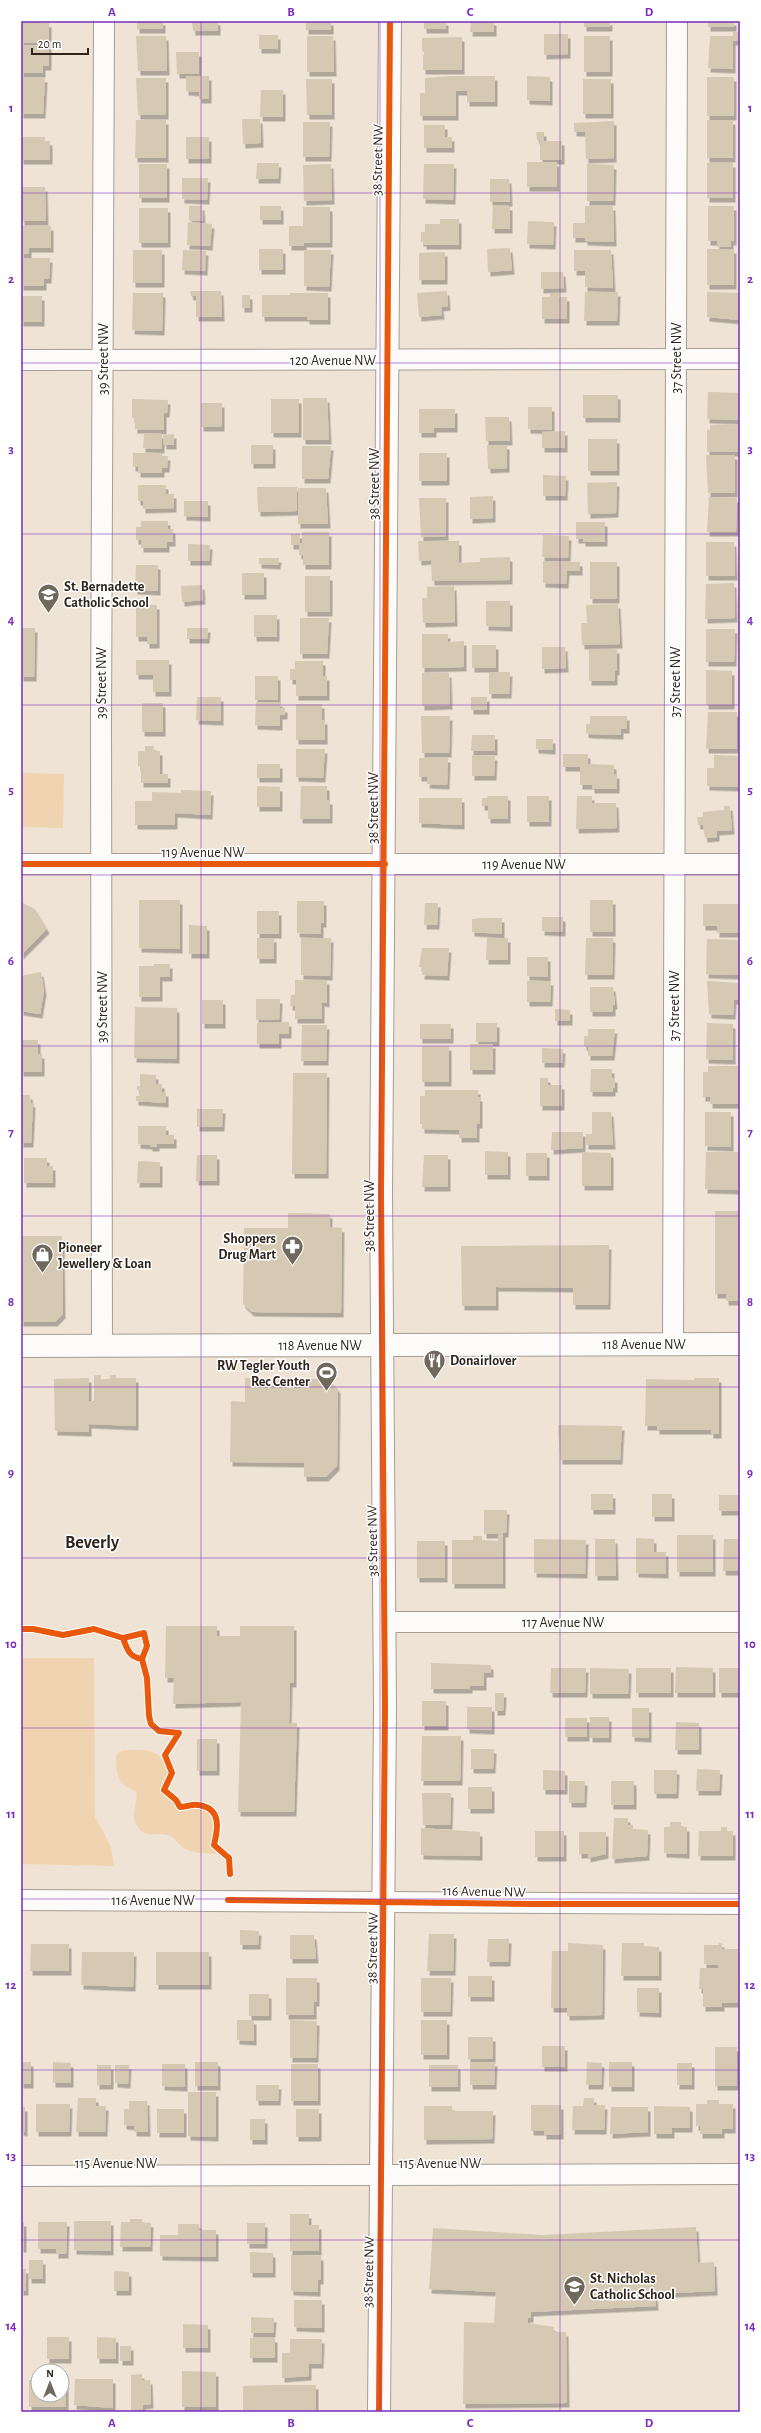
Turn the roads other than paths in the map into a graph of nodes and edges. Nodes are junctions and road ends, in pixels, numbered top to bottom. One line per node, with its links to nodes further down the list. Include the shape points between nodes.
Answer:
1 (104, 21): 5 (street, 39 Street NW)
2 (390, 21): 6 (street, 38 Street NW)
3 (677, 21): 7 (street, 37 Street NW)
4 (21, 360): 5 (street, 120 Avenue NW)
5 (104, 360): 6 (street, 120 Avenue NW); 10 (street, 39 Street NW, via 101,717)
6 (387, 360): 7 (street, 120 Avenue NW); 11 (street, 38 Street NW)
7 (676, 360): 8 (street, 120 Avenue NW); 12 (street, 37 Street NW)
8 (740, 360)
9 (21, 864): 10 (street, 119 Avenue NW)
10 (103, 864): 11 (street, 119 Avenue NW); 18 (street, 39 Street NW)
11 (385, 864): 12 (street, 119 Avenue NW); 16 (street, 38 Street NW)
12 (675, 864): 13 (street, 119 Avenue NW); 14 (street, 37 Street NW)
13 (740, 864)
14 (673, 1344): 15 (street, 118 Avenue NW); 16 (street, 118 Avenue NW)
15 (740, 1344)
16 (381, 1345): 18 (street, 118 Avenue NW); 19 (street, 38 Street NW)
17 (21, 1346): 18 (street, 118 Avenue NW)
18 (102, 1346)
19 (385, 1622): 20 (street, 117 Avenue NW); 22 (street, 38 Street NW)
20 (740, 1622)
21 (21, 1900): 22 (street, 116 Avenue NW)
22 (385, 1902): 23 (street, 116 Avenue NW); 25 (street, 38 Street NW)
23 (740, 1904)
24 (740, 2174): 25 (street, 115 Avenue NW)
25 (382, 2175): 26 (street, 115 Avenue NW); 27 (street, 38 Street NW)
26 (21, 2176)
27 (379, 2412)

